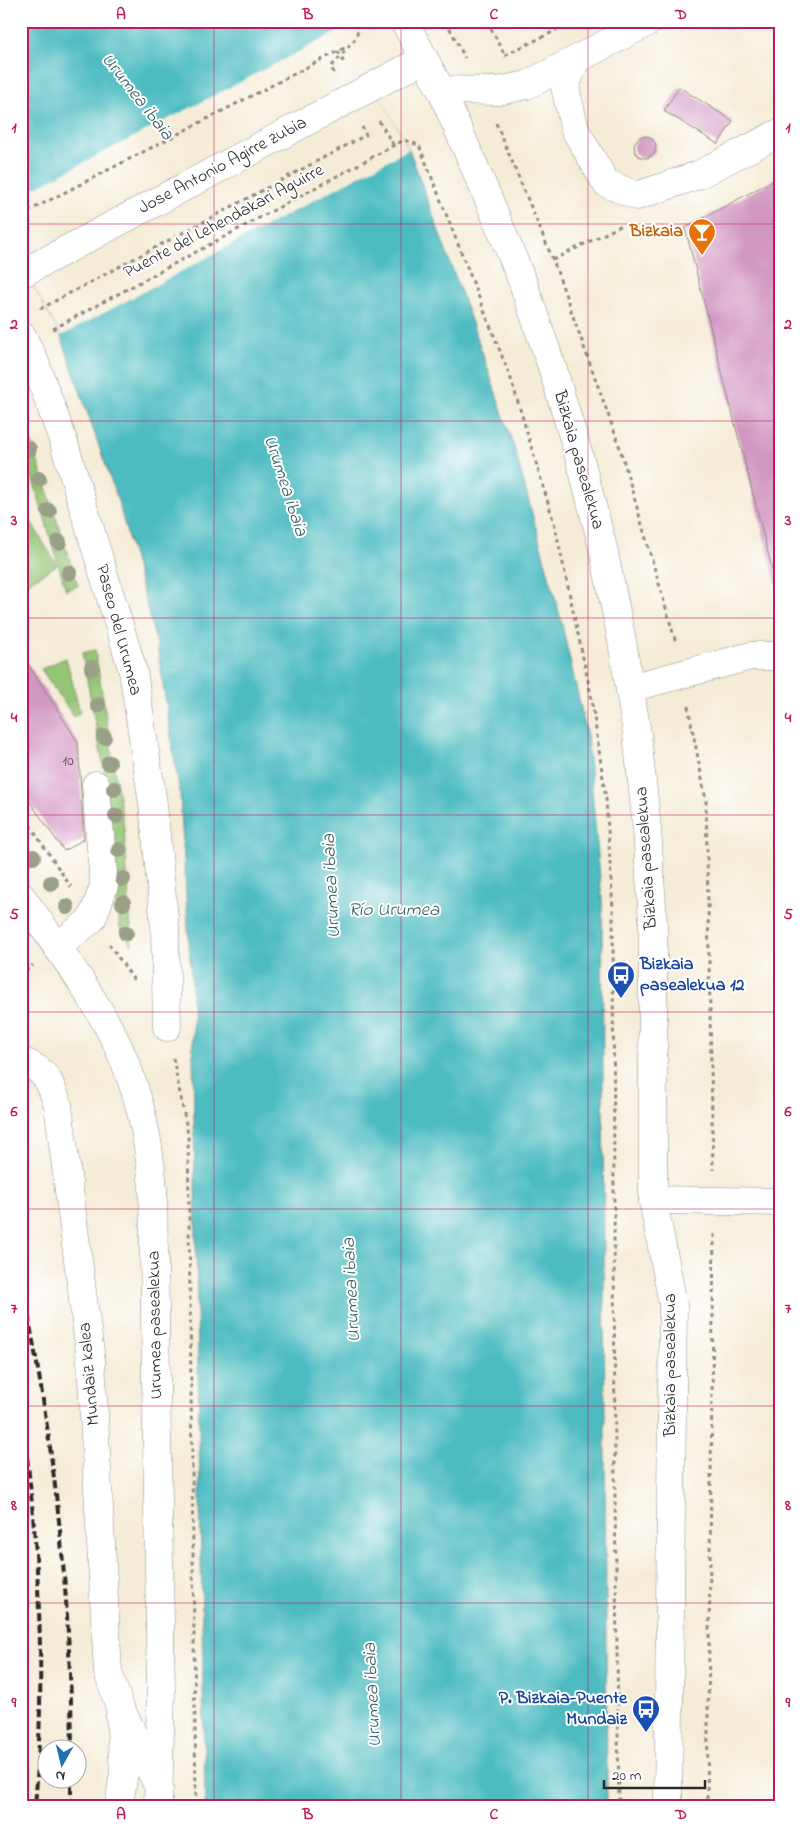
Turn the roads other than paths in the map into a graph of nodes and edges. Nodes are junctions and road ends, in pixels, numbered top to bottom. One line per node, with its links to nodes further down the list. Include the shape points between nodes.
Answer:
1 (650, 21): 4 (main road)
2 (408, 24): 3 (main road, Bizkaia pasealekua)
3 (424, 59): 5 (main road, Bizkaia pasealekua); 7 (main road, Jose Antonio Agirre zubia)
4 (575, 62): 5 (main road, via 522,86 483,92); 6 (main road, via 565,87 576,130 606,183 637,196 698,175)
5 (441, 90): 10 (main road, Bizkaia pasealekua, via 523,283 553,370 603,548)
6 (781, 132)
7 (23, 273)
8 (21, 334): 14 (main road, Paseo del Urumea, via 34,360 63,440 133,671 154,804 165,928)
9 (781, 656): 10 (main road, via 751,656)
10 (630, 688): 16 (main road, Bizkaia pasealekua, via 647,829 653,923)
11 (96, 785): 13 (main road, via 104,886 92,919)
12 (21, 896): 13 (main road, Urumea pasealekua)
13 (57, 947): 19 (main road, Urumea pasealekua, via 116,1042 143,1115 150,1152 154,1199 161,1682)
14 (167, 1027)
15 (21, 1061): 18 (main road, Mundaiz kalea, via 36,1066 50,1081 58,1105 91,1360 108,1672)
16 (653, 1200): 17 (main road); 21 (main road, Bizkaia pasealekua, via 673,1304)
17 (781, 1202)
18 (119, 1705): 19 (main road, Urumea pasealekua); 20 (main road, via 124,1772)
19 (159, 1797)
20 (119, 1806)
21 (668, 1806)

